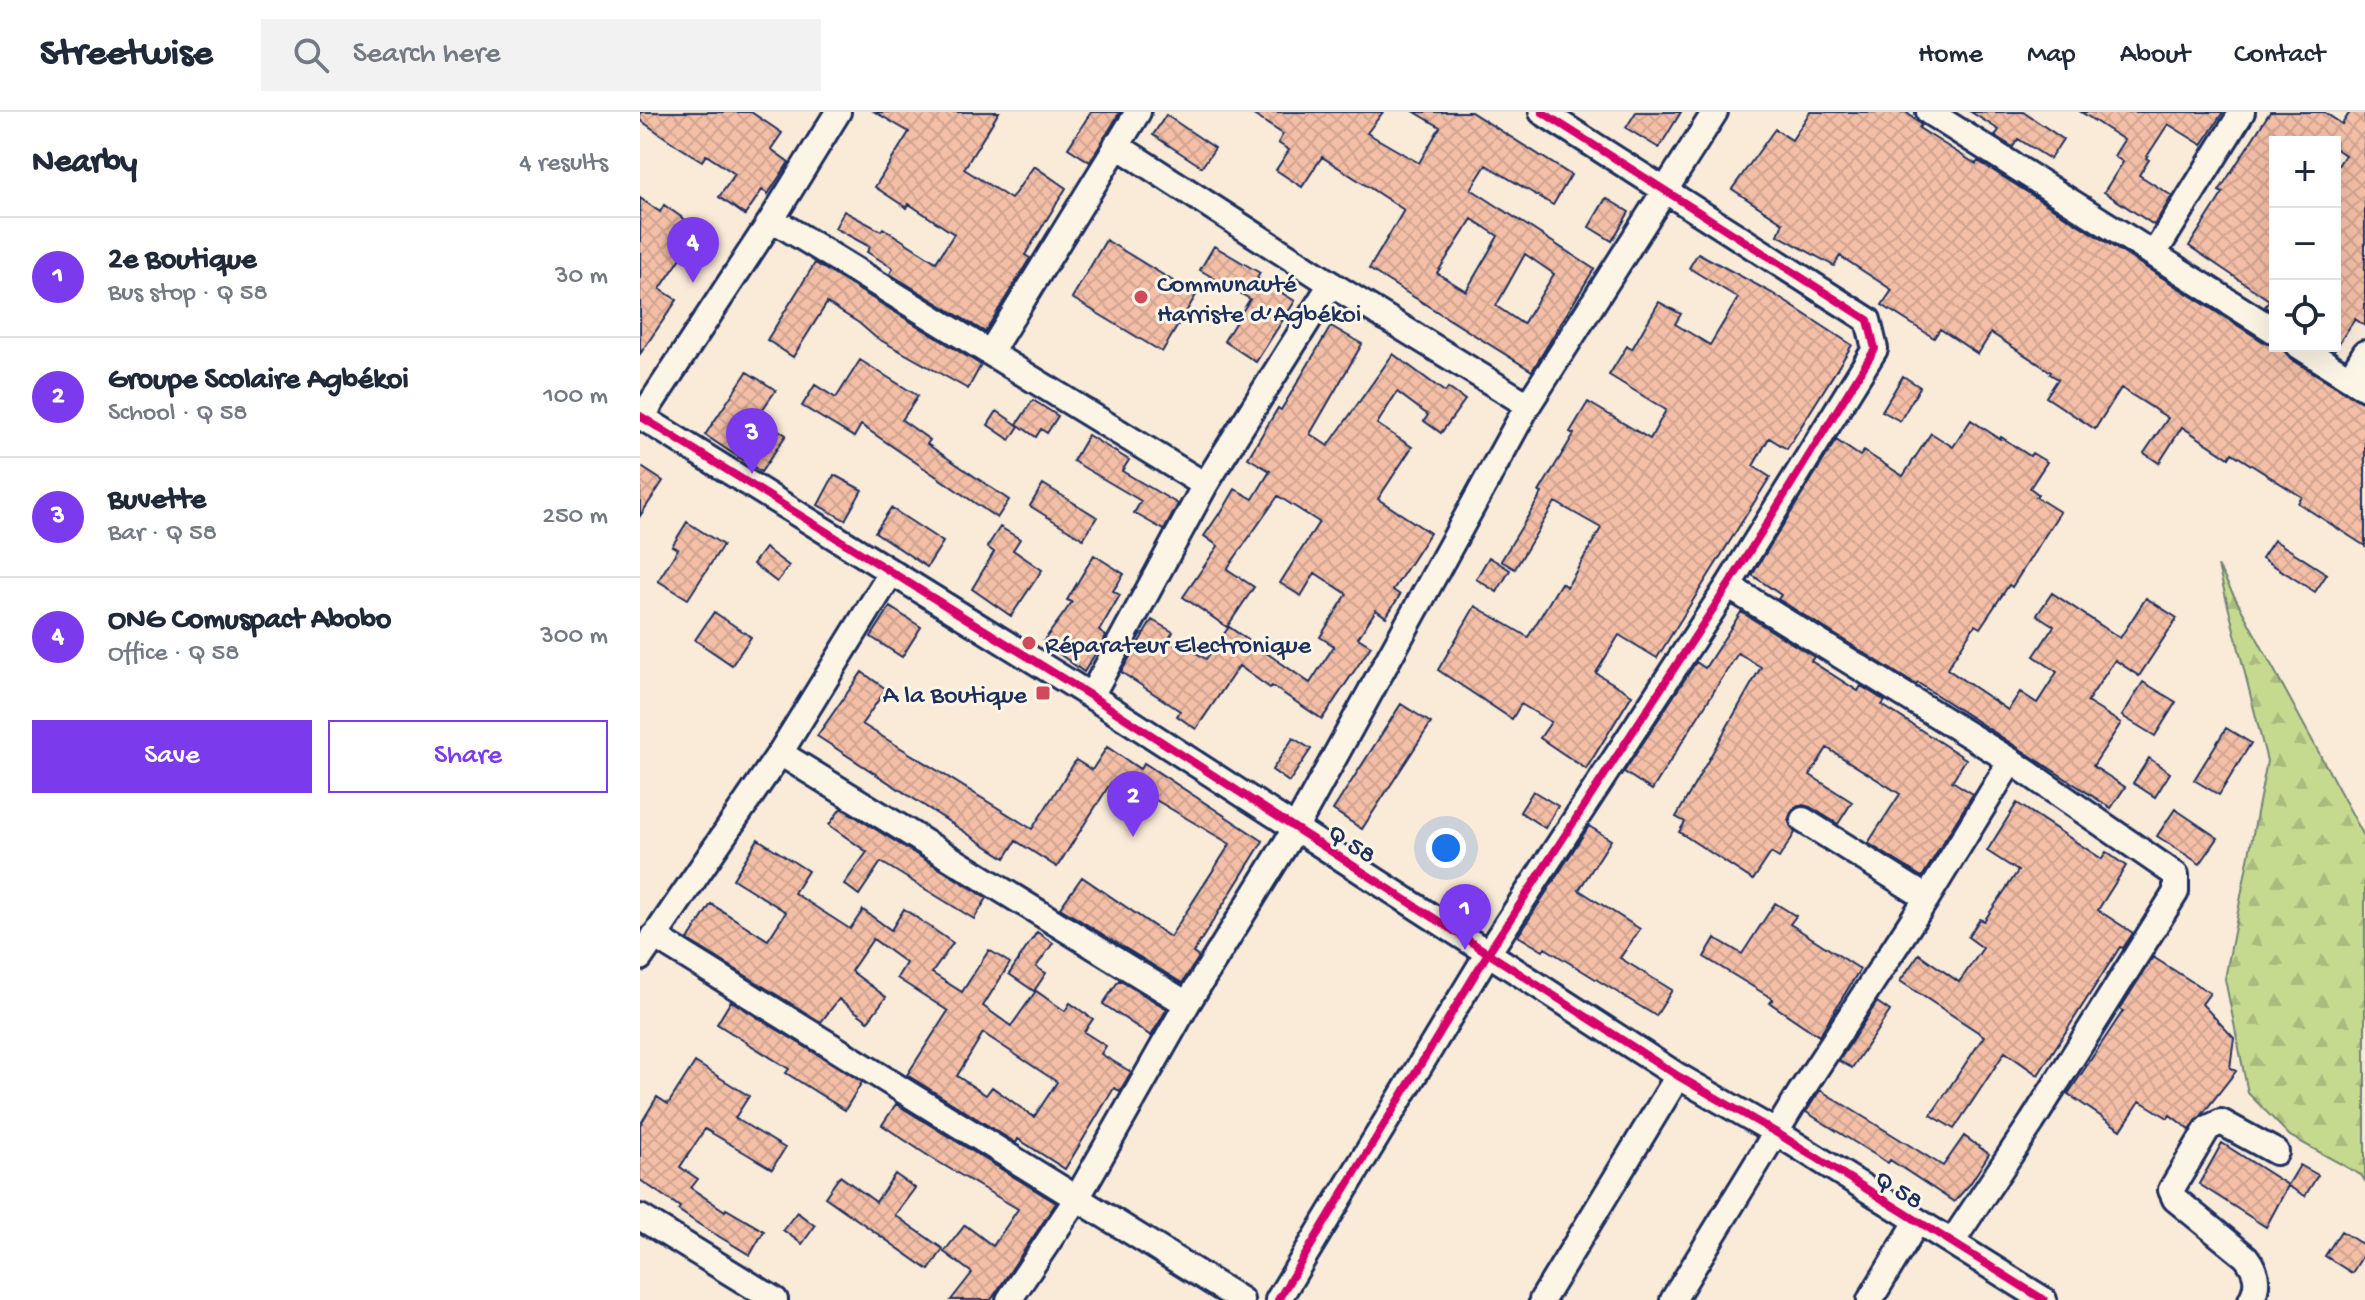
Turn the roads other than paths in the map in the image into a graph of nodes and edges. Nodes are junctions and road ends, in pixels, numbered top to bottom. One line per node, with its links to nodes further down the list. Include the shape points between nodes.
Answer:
1 (838, 112): 9 (street)
2 (1138, 112): 7 (street)
3 (1542, 112): 8 (street)
4 (1715, 112): 8 (street)
5 (1929, 112): 10 (street)
6 (2242, 112): 10 (street)
7 (1116, 145): 11 (street); 13 (street)
8 (1664, 189): 17 (street); 21 (street, via 1868,320 1873,333 1875,349)
9 (772, 219): 13 (street); 18 (street)
10 (2154, 254): 12 (street)
11 (1331, 284): 17 (street); 19 (street)
12 (2269, 327)
13 (991, 351): 19 (street)
14 (2308, 352): 16 (street)
15 (2365, 353): 16 (street)
16 (2357, 383)
17 (1528, 405): 26 (street)
18 (641, 416): 20 (street, Q 58)
19 (1205, 485): 22 (street)
20 (891, 573): 22 (street, Q 58); 23 (street)
21 (1728, 586): 24 (street); 29 (street)
22 (1091, 696): 26 (street, Q 58)
23 (780, 753): 28 (street); 31 (street)
24 (2011, 761): 27 (street); 38 (street, via 2171,869 2178,885)
25 (1803, 820): 27 (street)
26 (1295, 829): 29 (street, Q 58); 31 (street)
27 (1927, 898): 33 (street)
28 (654, 936): 30 (street); 35 (street)
29 (1488, 953): 32 (street, Q 58); 42 (street)
30 (640, 958)
31 (1187, 1004): 35 (street)
32 (1678, 1076): 33 (street, Q 58); 43 (street)
33 (1777, 1133): 37 (street, Q 58); 44 (street)
34 (2276, 1152): 47 (street, via 2221,1122 2214,1124 2171,1190 2253,1266 2257,1277)
35 (1076, 1200): 40 (street); 41 (street)
36 (640, 1217): 39 (street)
37 (1917, 1222): 38 (street, Q 58); 45 (street)
38 (1952, 1242): 46 (street, Q 58)
39 (775, 1300)
40 (1009, 1300)
41 (1241, 1300)
42 (1278, 1300)
43 (1542, 1300)
44 (1673, 1300)
45 (1870, 1300)
46 (2044, 1300)
47 (2251, 1300)

